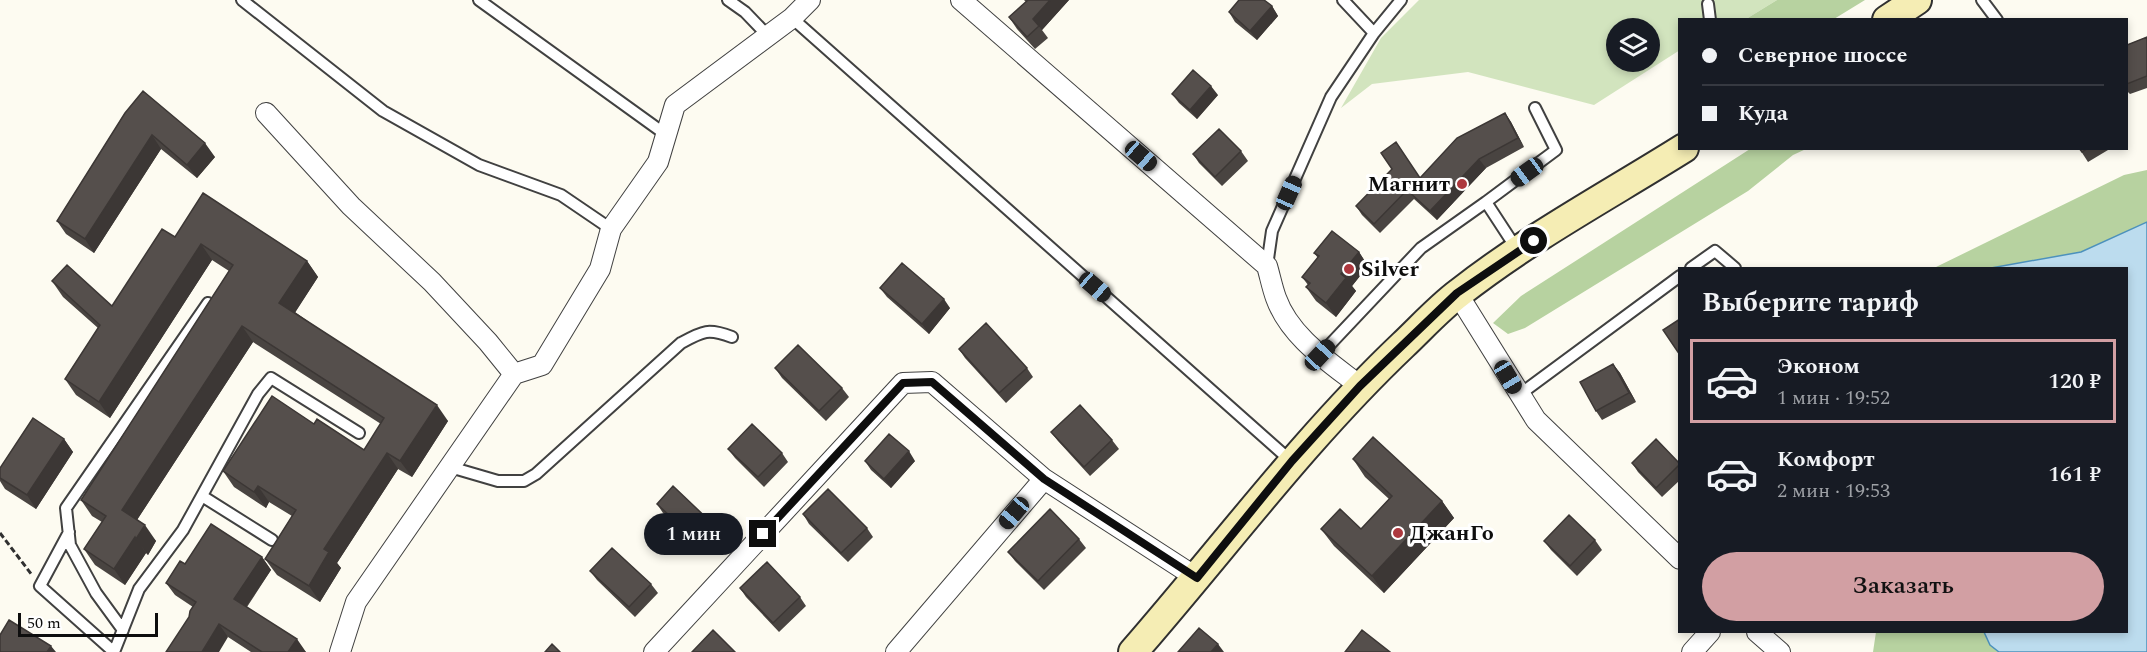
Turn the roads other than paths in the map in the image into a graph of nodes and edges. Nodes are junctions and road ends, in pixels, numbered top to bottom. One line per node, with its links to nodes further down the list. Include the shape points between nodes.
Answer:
1 (242, 0): 22 (lane, via 383,111 479,165 561,195)
2 (479, 0): 19 (lane)
3 (728, 0): 16 (lane)
4 (810, 0): 11 (street)
5 (961, 0): 24 (street)
6 (1343, 0): 15 (lane)
7 (1401, 0): 15 (lane)
8 (1917, 0): 13 (main road)
9 (1982, 0): 14 (lane)
10 (1708, 4): 12 (lane)
11 (792, 18): 16 (street); 36 (lane)
12 (1710, 18)
13 (1890, 18)
14 (1996, 18)
15 (1374, 33): 24 (lane, via 1331,96 1272,231)
16 (768, 36): 19 (street, via 675,105)
17 (1535, 108): 21 (lane, via 1556,150)
18 (266, 113): 32 (street, via 351,206 432,282)
19 (665, 134): 22 (street, via 658,162)
20 (1681, 150): 23 (main road)
21 (1486, 202): 23 (lane); 31 (lane, via 1421,248)
22 (611, 230): 32 (street, via 600,269 542,365)
23 (1518, 251): 28 (main road)
24 (1267, 266): 31 (street, via 1276,300 1293,330)
25 (1692, 267): 26 (lane, via 1715,251)
26 (1734, 267)
27 (1678, 277): 34 (lane)
28 (1457, 293): 33 (main road); 34 (street)
29 (215, 295): 40 (lane, via 66,508)
30 (732, 337): 37 (lane, via 716,331 702,332 681,343 524,481 498,481)
31 (1320, 355): 33 (street)
32 (514, 374): 37 (street)
33 (1360, 386): 36 (main road)
34 (1519, 394): 42 (street, via 1536,420)
35 (359, 433): 39 (lane, via 271,378 258,394)
36 (1292, 461): 43 (main road)
37 (450, 467): 48 (street, via 356,603)
38 (1044, 479): 43 (street); 49 (street, via 932,382 903,383); 50 (street)
39 (202, 496): 41 (lane); 44 (lane, via 183,530 139,590)
40 (69, 532): 44 (lane, via 70,545 96,593); 47 (lane, via 40,586)
41 (272, 540)
42 (1678, 557)
43 (1197, 578): 51 (main road)
44 (123, 630): 47 (lane)
45 (1709, 633): 52 (street)
46 (1758, 633): 53 (street)
47 (114, 652)
48 (340, 652)
49 (654, 652)
50 (896, 652)
51 (1133, 652)
52 (1692, 652)
53 (1780, 652)

